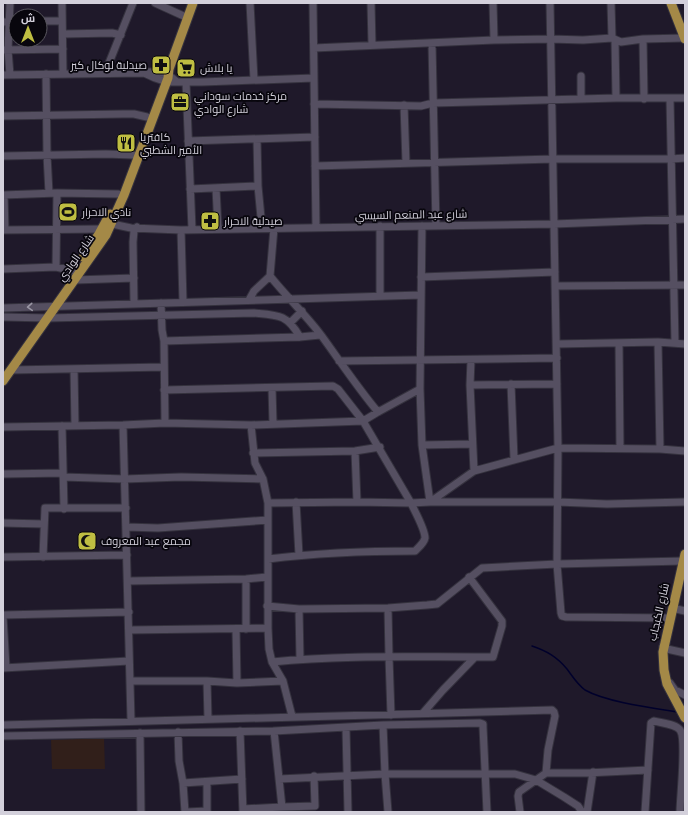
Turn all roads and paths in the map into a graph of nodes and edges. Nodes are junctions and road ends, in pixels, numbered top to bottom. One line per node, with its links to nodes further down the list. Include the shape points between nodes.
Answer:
1 (62, 3): 14 (street)
2 (133, 3): 17 (street)
3 (155, 3): 12 (street)
4 (193, 3): 12 (main road, شارع الوادي)
5 (250, 3): 35 (street)
6 (313, 3): 25 (street)
7 (371, 3): 24 (street)
8 (493, 3): 22 (street)
9 (550, 3): 18 (street)
10 (611, 3): 19 (street)
11 (671, 3): 21 (main road)
12 (188, 18): 33 (main road, شارع الوادي)
13 (48, 21): 14 (street)
14 (62, 21): 16 (street)
15 (8, 29): 27 (street)
16 (63, 34): 17 (street); 26 (street)
17 (122, 35): 28 (street)
18 (551, 39): 19 (street); 22 (street); 42 (street)
19 (613, 39): 20 (street, via 621,42); 37 (street)
20 (643, 39): 21 (street); 40 (street)
21 (685, 39)
22 (494, 40): 23 (street)
23 (432, 44): 24 (street); 43 (street)
24 (372, 46): 25 (street)
25 (314, 48): 34 (street)
26 (63, 49): 27 (street); 30 (street)
27 (5, 50): 31 (street)
28 (106, 73): 30 (street); 33 (street, via 150,71)
29 (46, 74): 30 (street); 31 (street); 47 (street)
30 (63, 74)
31 (6, 75)
32 (581, 76): 39 (street)
33 (168, 77): 36 (street); 48 (main road, شارع الوادي); 69 (main road, شارع الوادي)
34 (314, 78): 35 (street); 44 (street)
35 (254, 80): 36 (street)
36 (186, 82): 51 (street)
37 (616, 98): 39 (street); 40 (street)
38 (685, 98): 41 (street)
39 (581, 99): 42 (street)
40 (644, 99): 41 (street)
41 (670, 99): 57 (street)
42 (552, 100): 43 (street); 56 (street)
43 (433, 103): 45 (street, via 421,106); 58 (street)
44 (314, 104): 45 (street); 49 (street)
45 (404, 105): 59 (street)
46 (3, 116): 47 (street)
47 (47, 116): 48 (street, via 134,114); 52 (street)
48 (147, 117): 53 (main road, شارع الوادي)
49 (315, 137): 50 (street); 60 (street)
50 (257, 139): 51 (street); 61 (street)
51 (188, 141): 63 (street)
52 (47, 155): 53 (street); 54 (street); 64 (street)
53 (133, 155): 65 (main road, شارع الوادي)
54 (3, 156)
55 (685, 158): 57 (street)
56 (553, 159): 57 (street); 58 (street); 70 (street)
57 (671, 159): 67 (street)
58 (434, 162): 59 (street); 73 (street)
59 (406, 163): 60 (street)
60 (315, 166): 77 (street)
61 (258, 186): 62 (street); 75 (street)
62 (216, 188): 63 (street); 80 (street)
63 (190, 189): 79 (street)
64 (53, 193): 65 (street); 66 (street); 82 (street)
65 (118, 194): 78 (main road, شارع الوادي)
66 (3, 195): 81 (street)
67 (672, 220): 68 (street, شارع عبد المنعم السيسي); 70 (street, شارع عبد المنعم السيسي); 91 (street)
68 (685, 220)
69 (113, 222): 74 (street, شارع عبد المنعم السيسي, via 125,228); 87 (main road, شارع الوادي)
70 (554, 224): 73 (street, شارع عبد المنعم السيسي); 86 (street)
71 (380, 226): 72 (street, شارع عبد المنعم السيسي); 77 (street, شارع عبد المنعم السيسي); 95 (street)
72 (422, 226): 73 (street, شارع عبد المنعم السيسي); 89 (street)
73 (436, 226)
74 (137, 228): 83 (street, شارع عبد المنعم السيسي); 90 (street, via 133,234)
75 (262, 228): 76 (street, شارع عبد المنعم السيسي); 80 (street, شارع عبد المنعم السيسي)
76 (274, 228): 77 (street, شارع عبد المنعم السيسي); 88 (street)
77 (316, 228)
78 (102, 229): 82 (street); 87 (main road, شارع الوادي)
79 (192, 229): 80 (street, شارع عبد المنعم السيسي); 83 (street, شارع عبد المنعم السيسي)
80 (218, 229)
81 (4, 230): 82 (street)
82 (57, 230): 84 (street)
83 (181, 230): 99 (street)
84 (56, 267): 85 (street); 87 (street)
85 (3, 269)
86 (555, 272): 89 (street); 93 (street)
87 (75, 276): 90 (street); 102 (main road, شارع الوادي)
88 (270, 276): 96 (street); 97 (street, via 254,291)
89 (421, 277): 94 (street)
90 (134, 278): 101 (street)
91 (674, 284): 92 (street); 93 (street); 115 (street)
92 (685, 284)
93 (555, 286): 116 (street)
94 (421, 295): 95 (street); 119 (street)
95 (380, 296): 96 (street)
96 (290, 299): 97 (street); 104 (street)
97 (249, 300): 98 (street)
98 (210, 301): 99 (street); 105 (street)
99 (183, 302): 100 (street)
100 (161, 303): 101 (street); 106 (street)
101 (134, 304): 102 (street)
102 (53, 306): 103 (street, one-way to 103); 108 (main road, شارع الوادي)
103 (3, 308)
104 (302, 311): 109 (street); 110 (street)
105 (210, 313): 106 (street); 109 (street, via 274,315)
106 (162, 315): 108 (street); 112 (street)
107 (3, 317): 108 (street)
108 (45, 318): 124 (main road, شارع الوادي)
109 (290, 323): 111 (street)
110 (320, 335): 111 (street); 121 (street)
111 (300, 337): 112 (street)
112 (164, 340): 122 (street)
113 (658, 342): 114 (street); 115 (street); 146 (street)
114 (619, 343): 116 (street); 145 (street)
115 (675, 343): 117 (street)
116 (556, 344): 118 (street)
117 (685, 344)
118 (557, 358): 120 (street); 127 (street)
119 (420, 360): 120 (street); 121 (street); 130 (street)
120 (471, 360): 128 (street)
121 (339, 361): 132 (street)
122 (164, 367): 123 (street); 131 (street)
123 (74, 369): 124 (street); 139 (street)
124 (7, 372): 125 (main road, شارع الوادي)
125 (3, 381)
126 (511, 384): 127 (street); 128 (street); 150 (street)
127 (557, 384): 144 (street)
128 (470, 385): 141 (street)
129 (272, 388): 131 (street); 133 (street, via 333,386); 134 (street)
130 (420, 389): 132 (street); 142 (street)
131 (164, 390): 135 (street)
132 (378, 412): 133 (street)
133 (364, 421): 134 (street); 143 (street)
134 (273, 423): 137 (street)
135 (165, 424): 136 (street); 137 (street)
136 (123, 425): 139 (street); 154 (street)
137 (251, 425): 149 (street)
138 (62, 426): 139 (street); 140 (street); 153 (street)
139 (75, 426)
140 (3, 427)
141 (472, 444): 142 (street); 151 (street)
142 (422, 445): 159 (street)
143 (380, 447): 147 (street); 162 (street)
144 (558, 448): 145 (street); 150 (street); 160 (street)
145 (620, 448): 146 (street)
146 (660, 449): 148 (street)
147 (355, 451): 149 (street); 158 (street)
148 (685, 451)
149 (253, 453): 155 (street, via 255,464)
150 (514, 459): 151 (street)
151 (474, 471): 159 (street)
152 (3, 474): 153 (street)
153 (63, 475): 154 (street); 164 (street)
154 (125, 479): 155 (street); 163 (street)
155 (263, 479): 156 (street)
156 (268, 502): 157 (street); 165 (street)
157 (296, 502): 158 (street); 170 (street)
158 (357, 502): 162 (street)
159 (430, 502): 160 (street); 162 (street)
160 (558, 502): 161 (street); 175 (street)
161 (685, 502)
162 (411, 503): 170 (street, via 425,538 415,551)
163 (126, 508): 164 (street); 168 (street)
164 (64, 509): 167 (street, via 45,508)
165 (268, 520): 168 (street, via 158,528); 174 (street)
166 (3, 523): 167 (street)
167 (44, 524): 172 (street)
168 (126, 527): 169 (street)
169 (127, 555): 172 (street); 180 (street)
170 (299, 555): 174 (street)
171 (3, 557): 172 (street)
172 (44, 557)
173 (684, 557): 175 (street); 176 (main road, شارع الكبجاب)
174 (268, 559): 177 (street)
175 (557, 564): 178 (street, via 482,568); 188 (street, via 562,616)
176 (683, 572): 183 (main road, شارع الكبجاب)
177 (267, 577): 179 (street); 181 (street)
178 (469, 577): 182 (street, via 437,604); 196 (street, via 503,624 493,657)
179 (246, 579): 180 (street); 191 (street)
180 (128, 581): 186 (street)
181 (267, 606): 184 (street); 189 (street)
182 (388, 608): 184 (street); 195 (street)
183 (672, 608): 185 (street); 188 (main road, شارع الكبجاب)
184 (299, 609): 197 (street)
185 (685, 611)
186 (129, 612): 187 (street); 192 (street)
187 (3, 616): 200 (street)
188 (670, 618): 193 (main road, شارع الكبجاب)
189 (268, 628): 191 (street); 199 (street)
190 (236, 629): 191 (street); 192 (street); 204 (street)
191 (246, 629)
192 (129, 630): 198 (street)
193 (665, 647): 194 (street); 205 (street, via 670,681 675,690); 210 (main road, شارع الكبجاب, via 665,677)
194 (685, 653)
195 (389, 656): 196 (street); 197 (street); 207 (street)
196 (475, 657): 206 (street)
197 (300, 659): 199 (street)
198 (130, 661): 200 (street); 201 (street)
199 (272, 662): 203 (street)
200 (5, 668)
201 (130, 681): 202 (street); 211 (street)
202 (207, 681): 204 (street); 209 (street)
203 (283, 681): 204 (street); 208 (street)
204 (237, 683)
205 (685, 695)
206 (423, 713): 207 (street); 226 (street, via 552,710 555,716)
207 (392, 715): 208 (street)
208 (288, 716): 209 (street); 215 (street)
209 (208, 718): 211 (street)
210 (685, 718)
211 (128, 721): 212 (street); 219 (street)
212 (3, 725)
213 (383, 725): 214 (street); 225 (street, via 483,724); 227 (street)
214 (346, 728): 215 (street); 228 (street)
215 (286, 730): 217 (street)
216 (240, 731): 217 (street); 218 (street); 230 (street)
217 (274, 731): 231 (street)
218 (178, 732): 220 (street); 234 (street)
219 (126, 733): 220 (street); 221 (street)
220 (140, 733): 237 (street)
221 (3, 736)
222 (684, 754): 223 (street, via 681,731 676,727 652,722); 247 (street)
223 (648, 770): 224 (street); 246 (street)
224 (593, 772): 226 (street); 245 (street)
225 (486, 773): 227 (street); 232 (street, via 514,774); 242 (street)
226 (546, 773): 232 (street)
227 (385, 774): 228 (street); 241 (street)
228 (346, 775): 229 (street); 240 (street)
229 (314, 776): 231 (street); 235 (street, via 315,806)
230 (242, 779): 233 (street); 236 (street)
231 (278, 779): 235 (street)
232 (536, 780): 243 (street, via 518,794); 244 (street, via 578,806)
233 (207, 782): 234 (street); 239 (street)
234 (183, 784): 238 (street)
235 (282, 807): 236 (street)
236 (243, 811)
237 (141, 812)
238 (186, 812): 239 (street)
239 (207, 812)
240 (348, 812)
241 (388, 812)
242 (486, 812)
243 (520, 812)
244 (582, 812)
245 (587, 812)
246 (645, 812)
247 (680, 812)

